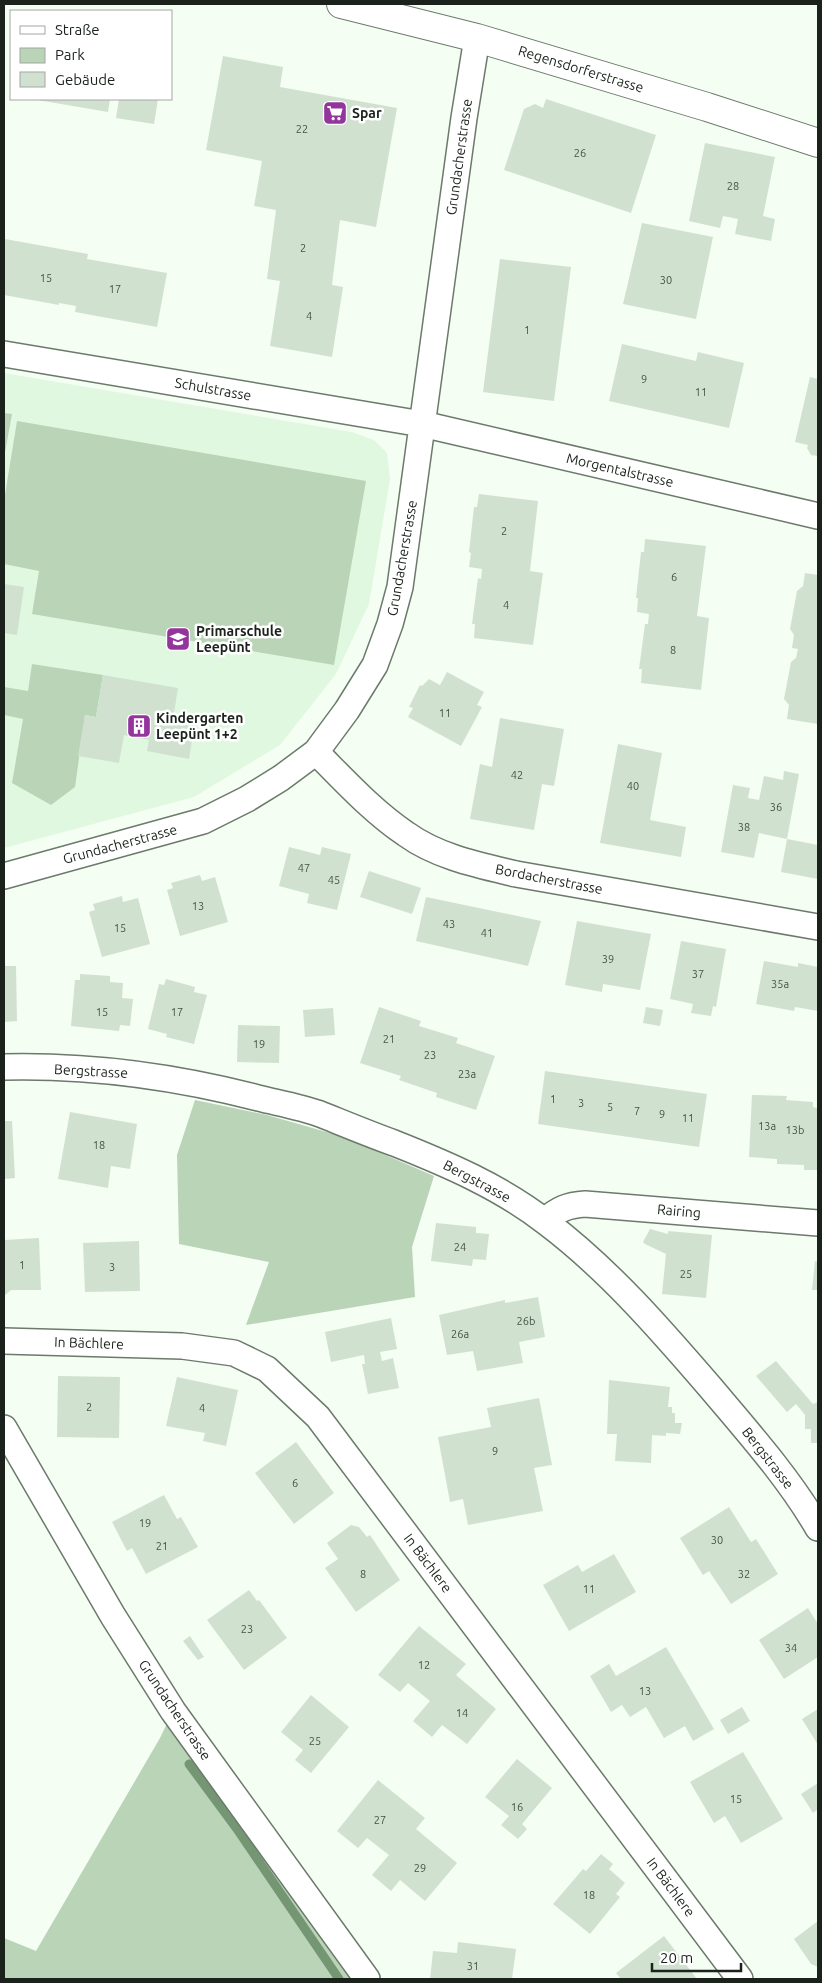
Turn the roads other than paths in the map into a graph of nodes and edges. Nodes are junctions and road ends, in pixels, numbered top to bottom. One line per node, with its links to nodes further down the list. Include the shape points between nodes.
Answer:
1 (341, 4): 2 (street, Regensdorferstrasse)
2 (478, 38): 3 (street, Regensdorferstrasse); 5 (street, Grundacherstrasse)
3 (818, 143)
4 (4, 354): 5 (street, Schulstrasse)
5 (422, 424): 6 (street, Morgentalstrasse); 7 (street, Grundacherstrasse, via 400,586 390,624 375,665)
6 (818, 516)
7 (316, 752): 8 (street, Grundacherstrasse, via 247,799 204,821); 9 (street, Bordacherstrasse, via 370,805 406,834 467,862 516,874)
8 (4, 876)
9 (818, 927)
10 (4, 1067): 11 (street, Bergstrasse, via 157,1075 319,1114 448,1165 504,1194)
11 (545, 1221): 12 (street, Rairing, via 568,1205 585,1204); 15 (street, Bergstrasse, via 574,1244 664,1333)
12 (818, 1223)
13 (4, 1341): 17 (street, In Bächlere, via 182,1346 234,1353 267,1369 318,1417)
14 (4, 1428): 16 (street, Grundacherstrasse, via 113,1616 173,1711)
15 (814, 1513)
16 (367, 1979)
17 (740, 1979)

